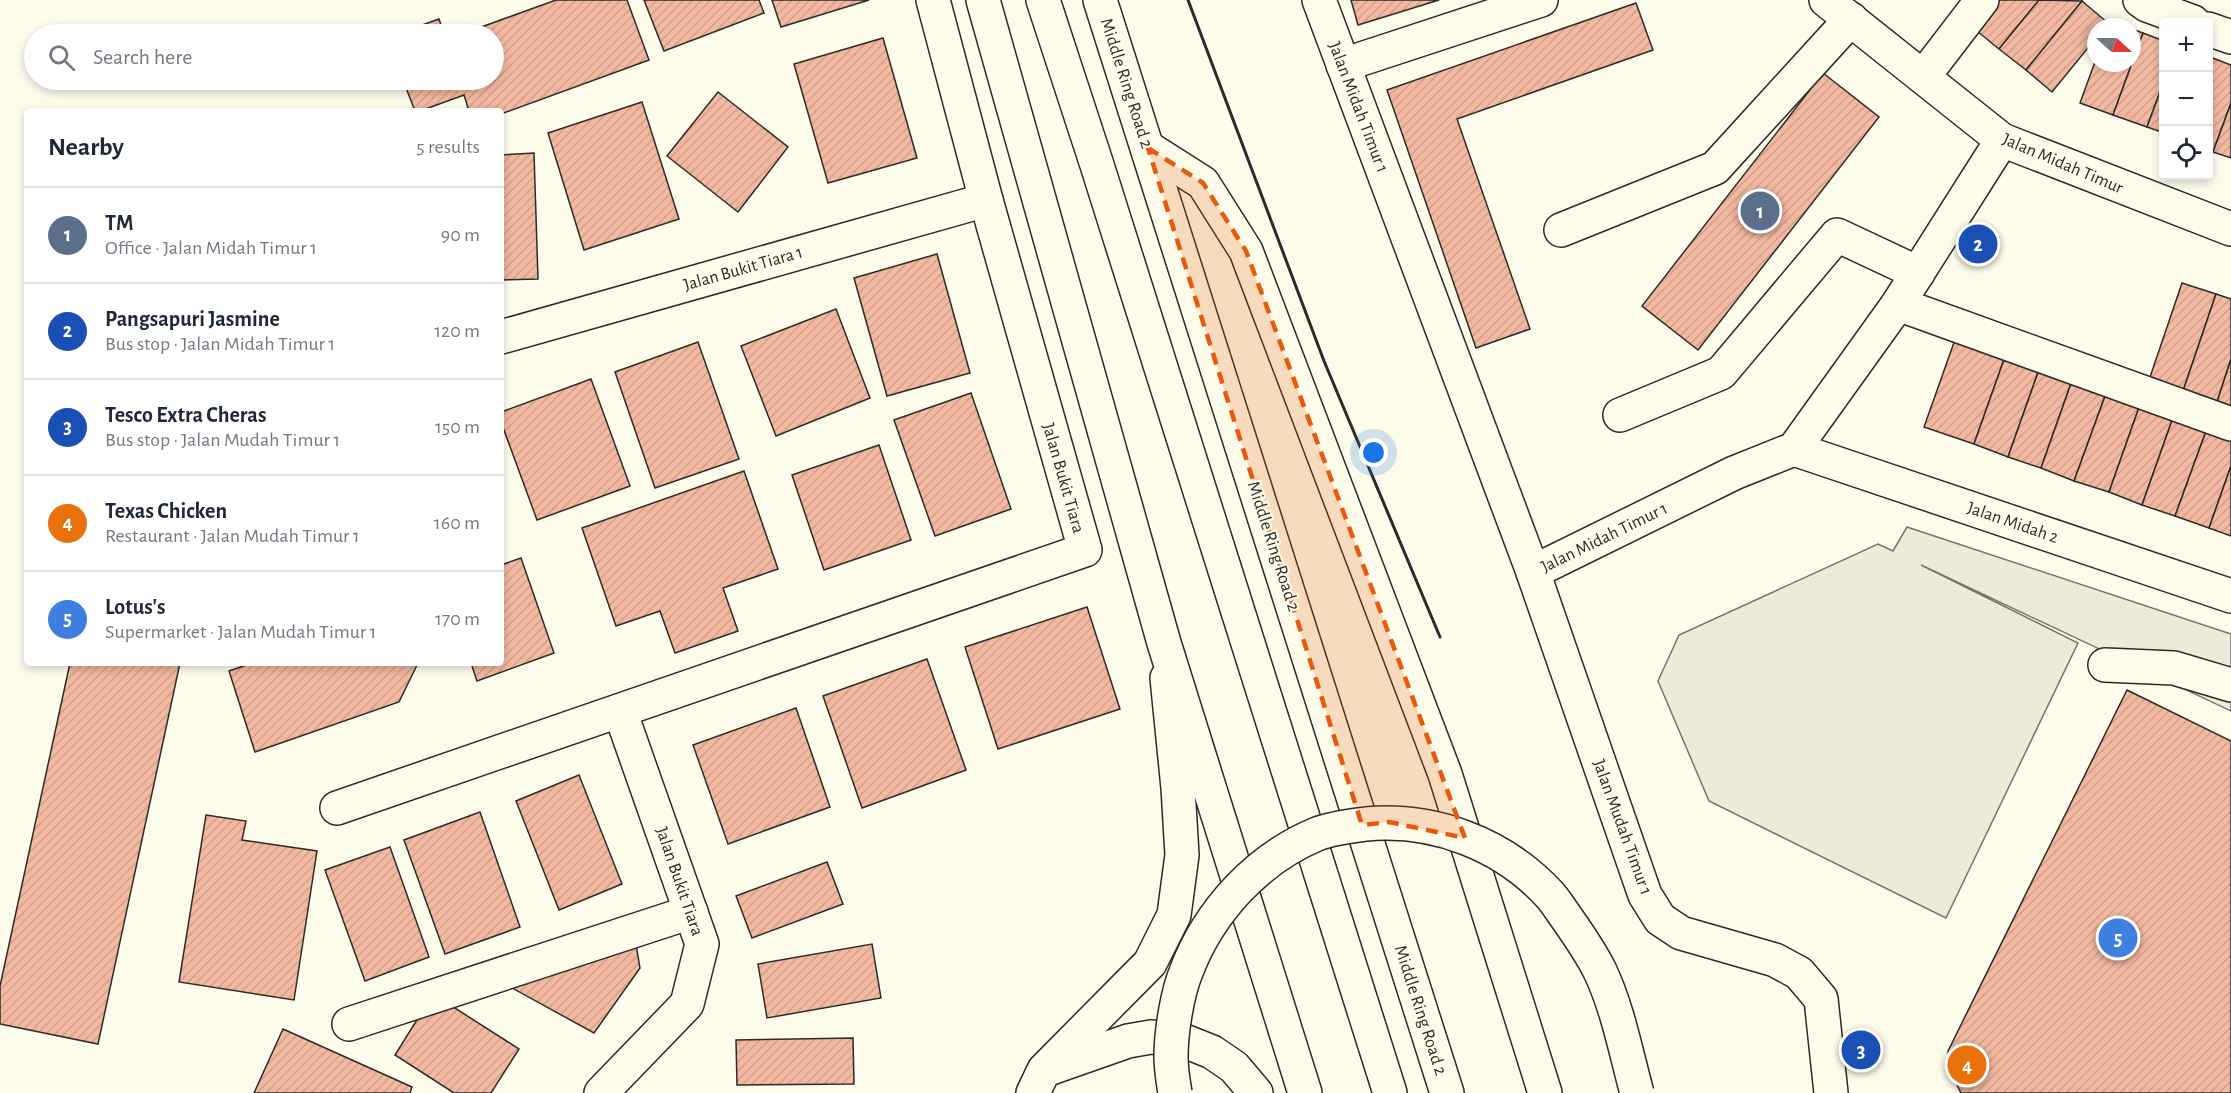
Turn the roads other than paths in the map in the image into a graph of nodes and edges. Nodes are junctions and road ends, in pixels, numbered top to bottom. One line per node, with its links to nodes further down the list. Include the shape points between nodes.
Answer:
1 (933, 0): 18 (main road, Jalan Bukit Tiara)
2 (983, 0): 29 (main road)
3 (1043, 0): 41 (main road)
4 (1100, 0): 17 (main road, Middle Ring Road 2)
5 (1319, 0): 14 (main road, Jalan Midah Timur 1)
6 (1541, 0): 10 (main road)
7 (1982, 0): 15 (main road)
8 (2140, 0): 11 (main road)
9 (1839, 9): 15 (main road, Jalan Midah Timur); 20 (main road, via 1715,168)
10 (1481, 10): 14 (main road)
11 (2182, 18)
12 (2213, 30): 13 (main road)
13 (2231, 37)
14 (1343, 64): 27 (main road, Jalan Midah Timur 1)
15 (1923, 76): 16 (main road, Jalan Midah Timur)
16 (2002, 140): 19 (main road, Jalan Midah Timur); 21 (main road)
17 (1148, 148): 42 (main road, Middle Ring Road 2); 43 (main road, via 1203,183 1246,252 1445,774)
18 (986, 200): 23 (main road, Jalan Bukit Tiara 1); 32 (main road, Jalan Bukit Tiara, via 1085,550)
19 (2231, 229)
20 (1561, 230)
21 (1918, 273): 22 (main road); 24 (main road, via 1837,236 1721,373)
22 (1898, 304): 25 (main road); 26 (main road)
23 (504, 336)
24 (1620, 415)
25 (2231, 424)
26 (1794, 449): 27 (main road, Jalan Midah Timur 1, via 1734,473); 28 (main road, Jalan Midah 2)
27 (1533, 572): 45 (main road, Jalan Mudah Timur 1, via 1645,895 1660,919 1681,933 1775,960 1799,973 1821,999)
28 (2231, 596)
29 (1164, 643): 36 (main road, via 1182,855 1174,915 1150,963); 40 (main road)
30 (2105, 665): 31 (main road, via 2174,669)
31 (2231, 685)
32 (620, 711): 33 (main road, Jalan Bukit Tiara); 34 (main road, Jalan Bukit Tiara)
33 (337, 808)
34 (691, 912): 35 (main road); 37 (main road, Jalan Bukit Tiara, via 702,944 687,1004)
35 (349, 1024)
36 (1038, 1082): 39 (main road, via 1128,1041 1151,1037 1182,1040 1212,1052 1234,1067)
37 (601, 1093)
38 (1175, 1093): 44 (main road, bridge, via 1171,1056 1185,973 1222,907 1255,871 1319,833 1389,822 1449,831 1487,847 1520,867 1551,896 1600,972 1620,1027)
39 (1256, 1093)
40 (1305, 1093)
41 (1390, 1093)
42 (1447, 1093)
43 (1545, 1093)
44 (1637, 1093)
45 (1831, 1093)

